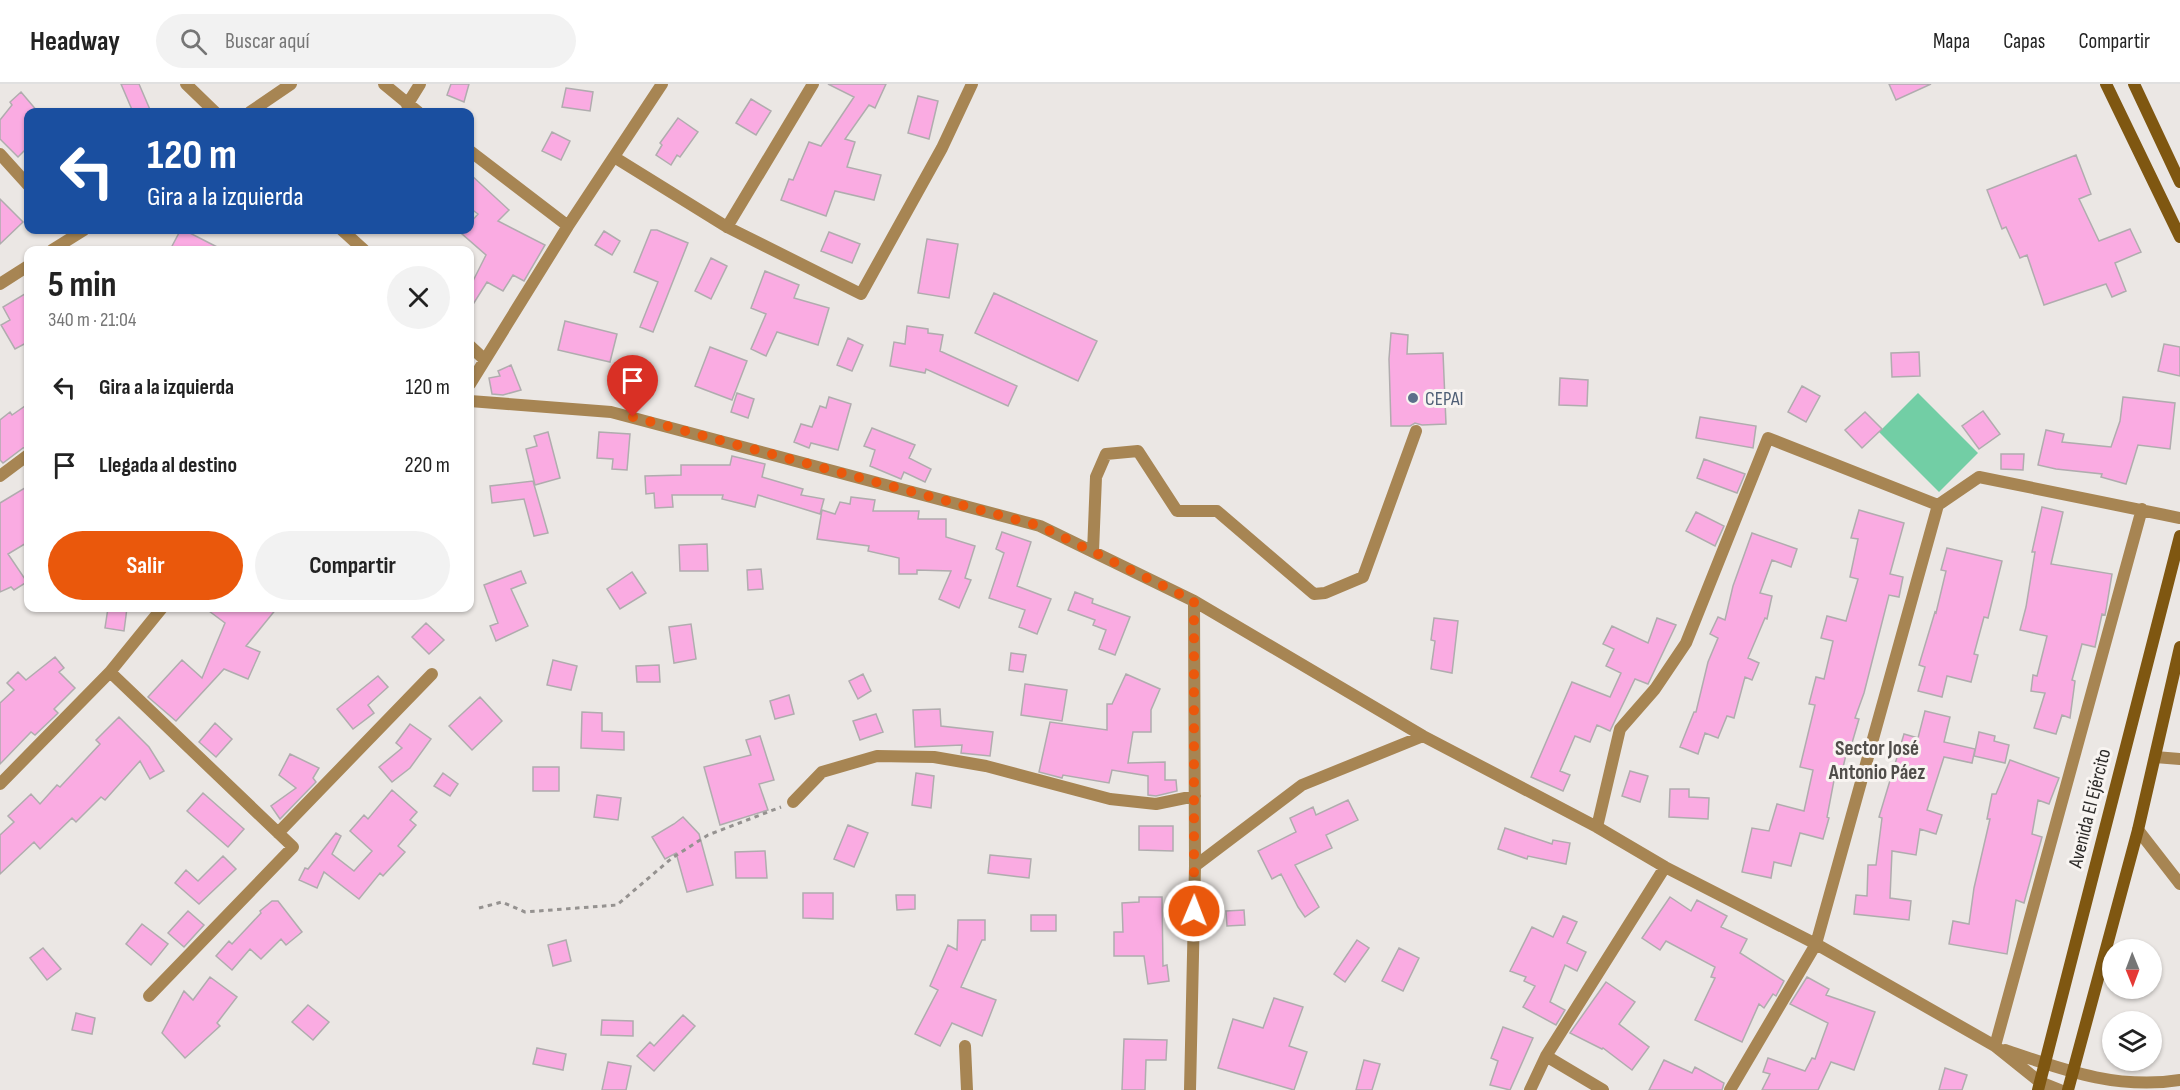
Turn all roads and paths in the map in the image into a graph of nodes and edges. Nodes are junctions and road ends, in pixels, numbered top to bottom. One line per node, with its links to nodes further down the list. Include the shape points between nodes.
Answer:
1 (186, 84): 10 (street)
2 (291, 84): 11 (street)
3 (384, 84): 12 (street)
4 (420, 84): 13 (street)
5 (662, 84): 16 (street)
6 (813, 84): 20 (street)
7 (972, 84): 20 (street, via 942,148 861,294)
8 (2106, 84): 23 (street)
9 (2134, 84): 18 (street)
10 (211, 108)
11 (256, 108)
12 (412, 108)
13 (413, 108)
14 (0, 154): 17 (street)
15 (474, 155): 19 (street)
16 (614, 157): 19 (street); 20 (street)
17 (24, 181)
18 (2180, 182)
19 (568, 226): 29 (street)
20 (727, 227)
21 (73, 234): 24 (street)
22 (346, 234): 25 (street)
23 (2180, 237)
24 (57, 246)
25 (360, 246)
26 (24, 269): 27 (street)
27 (0, 284)
28 (474, 350): 29 (street)
29 (485, 360): 30 (street)
30 (474, 378)
31 (474, 401): 39 (street, via 611,412 1040,526)
32 (1416, 431): 39 (street, via 1363,577 1325,593 1314,594 1217,511 1177,511 1138,451 1106,454 1096,477)
33 (24, 458): 34 (street)
34 (0, 476)
35 (1938, 505): 36 (street, via 1979,477); 51 (street, via 1768,438 1686,643 1655,689 1620,729); 58 (street)
36 (2142, 509): 37 (street); 61 (street)
37 (2180, 518)
38 (2180, 536): 63 (street, Avenida El Ejército)
39 (1093, 552): 40 (street)
40 (1194, 601): 45 (street); 49 (street)
41 (159, 612): 43 (street)
42 (2180, 647): 46 (street)
43 (110, 672): 48 (street); 53 (street)
44 (432, 674): 53 (street)
45 (1423, 736): 51 (street); 54 (street, via 1302,785)
46 (2155, 757): 47 (street); 52 (street)
47 (2180, 759)
48 (0, 784)
49 (1195, 796): 50 (street, via 1156,804 1110,799 986,766 934,758 877,756 822,772); 54 (street)
50 (793, 802): 57 (path, via 708,835 672,858 617,904 525,912 502,902)
51 (1597, 827): 55 (street)
52 (2138, 830): 56 (street); 64 (street)
53 (278, 833): 59 (street, via 293,847)
54 (1195, 866): 68 (street)
55 (1665, 867): 58 (street); 62 (street)
56 (2180, 884)
57 (479, 908)
58 (1816, 944): 61 (street); 71 (street)
59 (148, 996)
60 (965, 1046): 67 (street)
61 (1995, 1046): 63 (street); 66 (street)
62 (1546, 1056): 69 (street); 70 (street)
63 (2044, 1064): 64 (street); 66 (street, Avenida El Ejército)
64 (2074, 1074): 65 (street, via 2117,1084); 73 (street)
65 (2180, 1080)
66 (2039, 1086): 72 (street)
67 (967, 1090)
68 (1190, 1090)
69 (1530, 1090)
70 (1603, 1090)
71 (1730, 1090)
72 (2060, 1090)
73 (2068, 1090)

